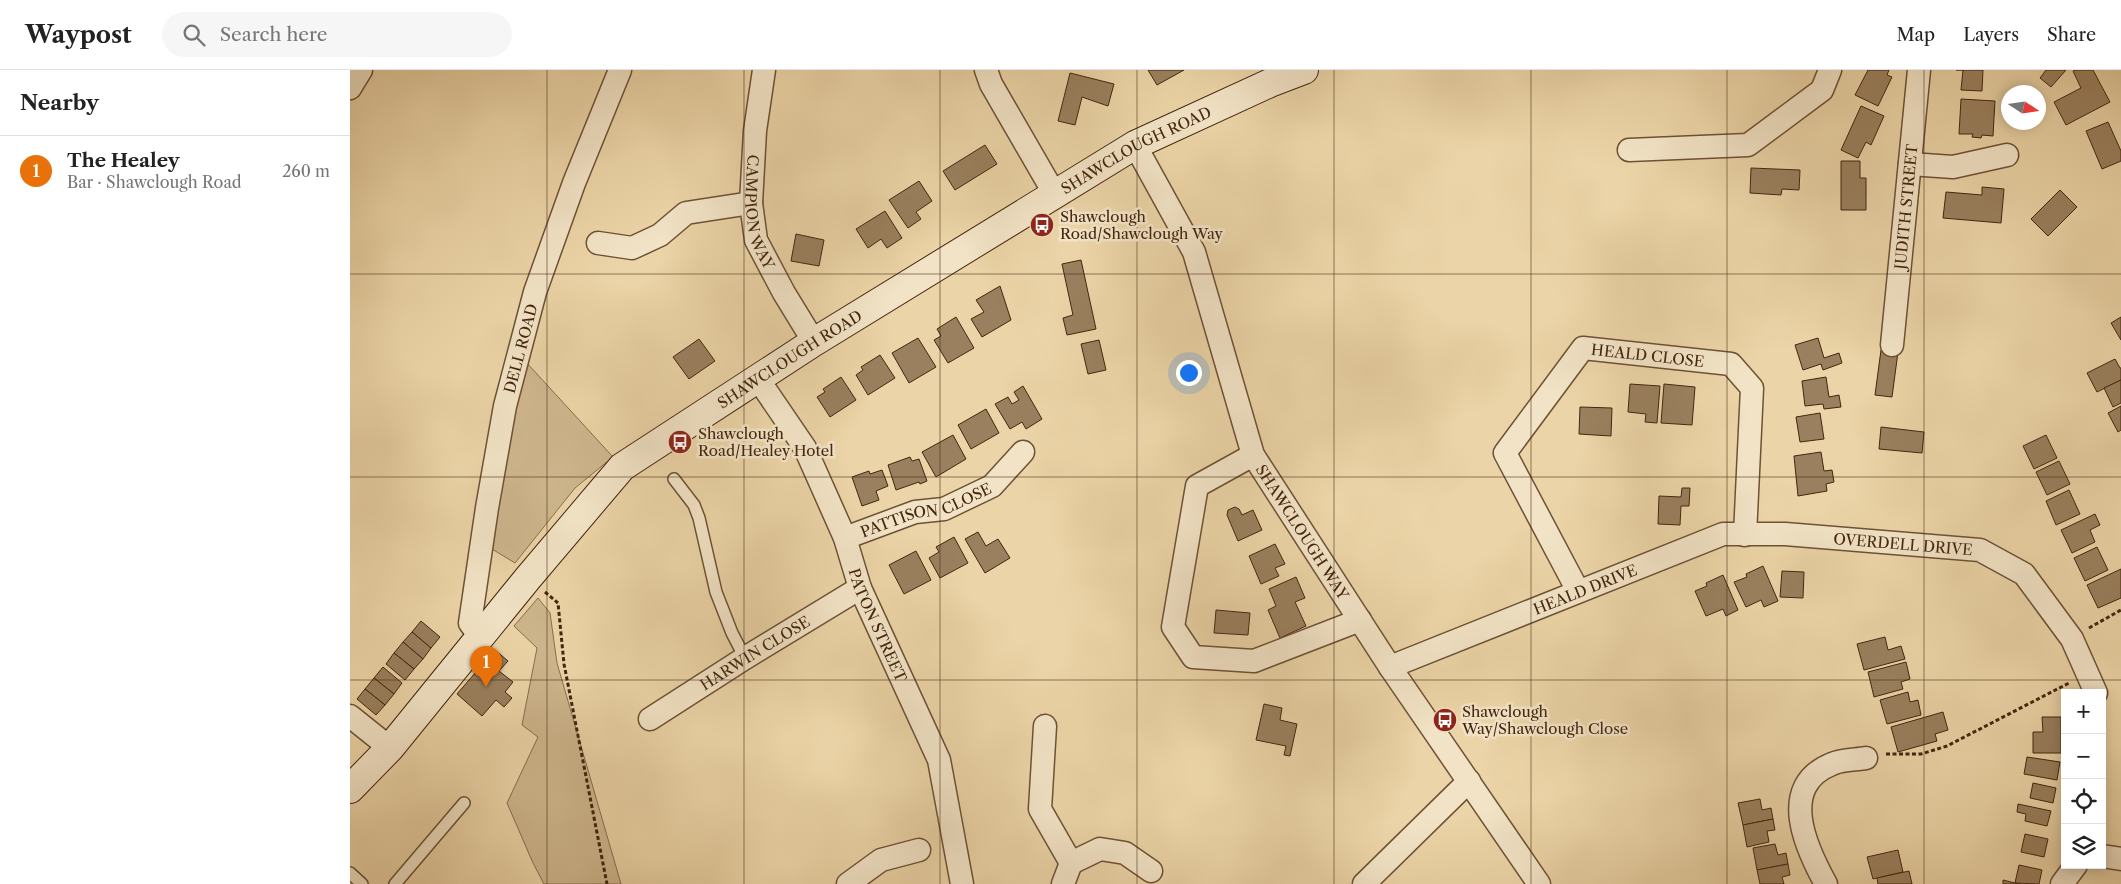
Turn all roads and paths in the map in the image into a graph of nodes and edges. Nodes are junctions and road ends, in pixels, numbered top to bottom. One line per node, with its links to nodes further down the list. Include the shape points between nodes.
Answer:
1 (361, 70): 9 (street)
2 (620, 70): 31 (street, DELL ROAD, via 574,183 538,284 505,406 470,623)
3 (764, 70): 15 (street, CAMPION WAY, via 755,131)
4 (986, 70): 14 (street)
5 (1304, 70): 8 (main road, SHAWCLOUGH ROAD)
6 (1830, 70): 11 (street, via 1822,90 1748,145)
7 (1919, 70): 13 (street, JUDITH STREET)
8 (1266, 77): 10 (main road, SHAWCLOUGH ROAD)
9 (350, 88)
10 (1135, 145): 14 (main road, SHAWCLOUGH ROAD); 21 (street, SHAWCLOUGH WAY, via 1194,252)
11 (1629, 150)
12 (2007, 155): 13 (street, via 1953,167)
13 (1910, 164): 18 (street, JUDITH STREET)
14 (1054, 193): 17 (main road, SHAWCLOUGH ROAD)
15 (751, 204): 16 (street, via 686,212 660,235 632,248); 17 (street, CAMPION WAY, via 756,240)
16 (598, 243)
17 (814, 342): 19 (main road, SHAWCLOUGH ROAD)
18 (1892, 345)
19 (758, 379): 25 (street, PATON STREET, via 804,448); 26 (main road, SHAWCLOUGH ROAD, via 622,467)
20 (1023, 452): 25 (street, PATTISON CLOSE, via 992,486 944,509 915,512)
21 (1253, 455): 30 (street, SHAWCLOUGH WAY); 30 (street, via 1197,486 1173,627 1193,657 1254,661)
22 (674, 479): 33 (lane, via 694,505 716,592)
23 (1785, 534): 24 (street, HEALD DRIVE); 32 (street, OVERDELL DRIVE, via 1980,550 2024,574)
24 (1745, 535): 28 (street, HEALD DRIVE, via 1723,534); 28 (street, HEALD CLOSE, via 1752,388 1731,364 1583,348 1505,453)
25 (844, 538): 27 (street, PATON STREET)
26 (528, 578): 31 (main road, SHAWCLOUGH ROAD); 53 (path, via 558,604 564,664)
27 (860, 588): 33 (street, HARWIN CLOSE); 55 (street, PATON STREET, via 939,760)
28 (1578, 592): 34 (street, HEALD DRIVE)
29 (2121, 610): 32 (path)
30 (1360, 620): 34 (street, SHAWCLOUGH WAY)
31 (481, 638): 39 (main road, SHAWCLOUGH ROAD)
32 (2072, 639): 35 (street, OVERDELL DRIVE)
33 (745, 658): 37 (street, HARWIN CLOSE)
34 (1390, 667): 41 (street, SHAWCLOUGH WAY)
35 (2091, 683): 40 (path, via 1947,746 1921,754 1884,754)
36 (350, 716): 39 (street)
37 (650, 719)
38 (1045, 726): 47 (street, via 1040,809)
39 (390, 748): 42 (main road, SHAWCLOUGH ROAD)
40 (1866, 758): 59 (street, via 1833,763 1817,772 1805,787 1799,808 1801,829)
41 (1469, 781): 57 (street); 58 (street, SHAWCLOUGH WAY)
42 (350, 789)
43 (464, 804): 52 (lane)
44 (919, 850): 54 (street, via 881,860)
45 (2106, 857): 46 (street)
46 (2121, 859)
47 (1071, 863): 49 (street, via 1100,849 1125,853); 56 (street)
48 (2073, 869): 60 (street)
49 (1151, 871)
50 (350, 873): 51 (lane)
51 (362, 884)
52 (395, 884)
53 (607, 884)
54 (848, 884)
55 (962, 884)
56 (1063, 884)
57 (1364, 884)
58 (1539, 884)
59 (1826, 884)
60 (2062, 884)

